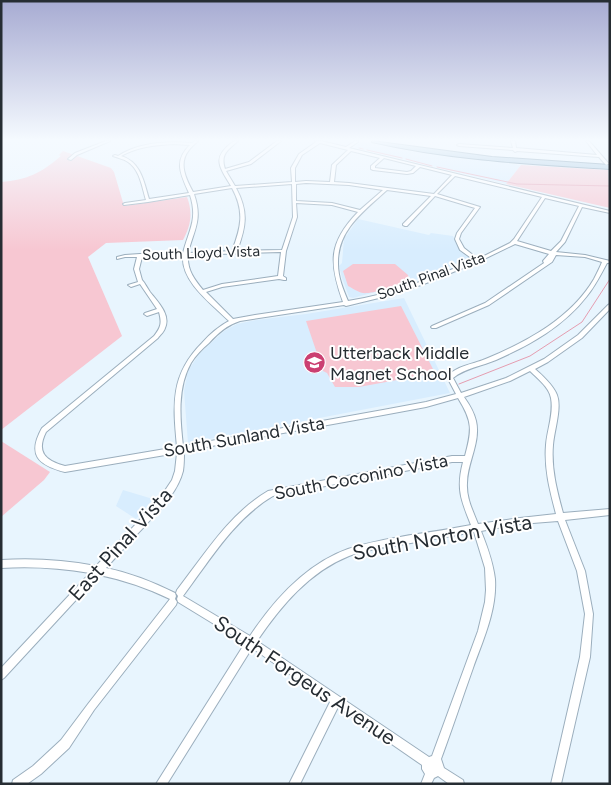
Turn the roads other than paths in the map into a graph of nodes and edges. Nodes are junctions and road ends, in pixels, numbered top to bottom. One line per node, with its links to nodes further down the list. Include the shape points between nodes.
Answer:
1 (140, 178): 15 (street)
2 (185, 178): 12 (street)
3 (228, 178): 10 (street)
4 (294, 178): 8 (street)
5 (333, 178): 9 (street)
6 (451, 178): 13 (street)
7 (470, 178): 14 (street)
8 (294, 182): 9 (street); 10 (street); 16 (street)
9 (332, 183): 11 (street)
10 (234, 187): 12 (street); 24 (street, via 243,214)
11 (386, 189): 13 (street); 19 (street)
12 (192, 194): 15 (street); 25 (street, via 196,217)
13 (434, 195): 21 (street); 29 (street, via 480,206 457,239 461,249)
14 (544, 196): 18 (street); 22 (street)
15 (148, 201): 17 (street)
16 (295, 202): 19 (street, via 332,204); 23 (street, via 294,224)
17 (125, 204)
18 (581, 205): 20 (street); 26 (street, via 563,242)
19 (361, 212): 34 (street, via 342,233 334,254 337,281)
20 (610, 212)
21 (405, 225)
22 (514, 242): 26 (street); 29 (street, South Pinal Vista)
23 (284, 251): 24 (street, South Lloyd Vista); 33 (street, via 282,278)
24 (234, 252): 25 (street, South Lloyd Vista)
25 (185, 253): 27 (street, South Lloyd Vista); 33 (street, via 188,273)
26 (552, 253): 30 (street); 39 (street, via 550,261 487,304)
27 (140, 255): 28 (street, South Lloyd Vista); 31 (street, via 137,270)
28 (119, 258)
29 (477, 260): 34 (street, South Pinal Vista, via 401,291)
30 (607, 261): 41 (street, via 583,299 554,325 502,355 452,374 451,382)
31 (142, 282): 32 (street); 36 (street)
32 (131, 285)
33 (204, 291): 38 (street)
34 (346, 304): 38 (street, South Pinal Vista)
35 (610, 306): 40 (street, South Sunland Vista, via 576,340)
36 (160, 310): 37 (street); 42 (street, South Sunland Vista, via 165,319 164,328 137,356 47,426 39,438 38,450 46,462 65,468)
37 (147, 314)
38 (232, 321): 42 (street, East Pinal Vista, via 195,352 183,371 177,397)
39 (434, 326)
40 (530, 368): 41 (street, South Sunland Vista); 45 (street, via 554,396 549,463)
41 (458, 398): 42 (street, South Sunland Vista); 43 (street, via 469,412 473,424)
42 (180, 450): 48 (street, East Pinal Vista, via 180,468 166,496)
43 (466, 459): 46 (street, via 463,489); 49 (street, South Coconino Vista, via 452,458 271,493 245,511)
44 (610, 512): 45 (street, South Norton Vista)
45 (560, 517): 46 (street, South Norton Vista); 59 (street, via 581,571 589,614 585,658)
46 (476, 529): 50 (street, South Norton Vista, via 368,546 334,558 294,586); 53 (street, via 490,567 492,590 482,632)
47 (1, 564): 48 (street, South Forgeus Avenue, via 17,562)
48 (99, 569): 49 (street, South Forgeus Avenue); 51 (street, East Pinal Vista)
49 (177, 598): 50 (street, South Forgeus Avenue); 54 (street, South Coconino Vista, via 65,744)
50 (251, 642): 52 (street, South Forgeus Avenue); 55 (street, South Norton Vista)
51 (1, 675)
52 (336, 700): 53 (street, South Forgeus Avenue); 56 (street)
53 (433, 766): 57 (street); 58 (street, South Forgeus Avenue)
54 (17, 784)
55 (161, 784)
56 (294, 784)
57 (426, 784)
58 (459, 784)
59 (556, 784)

